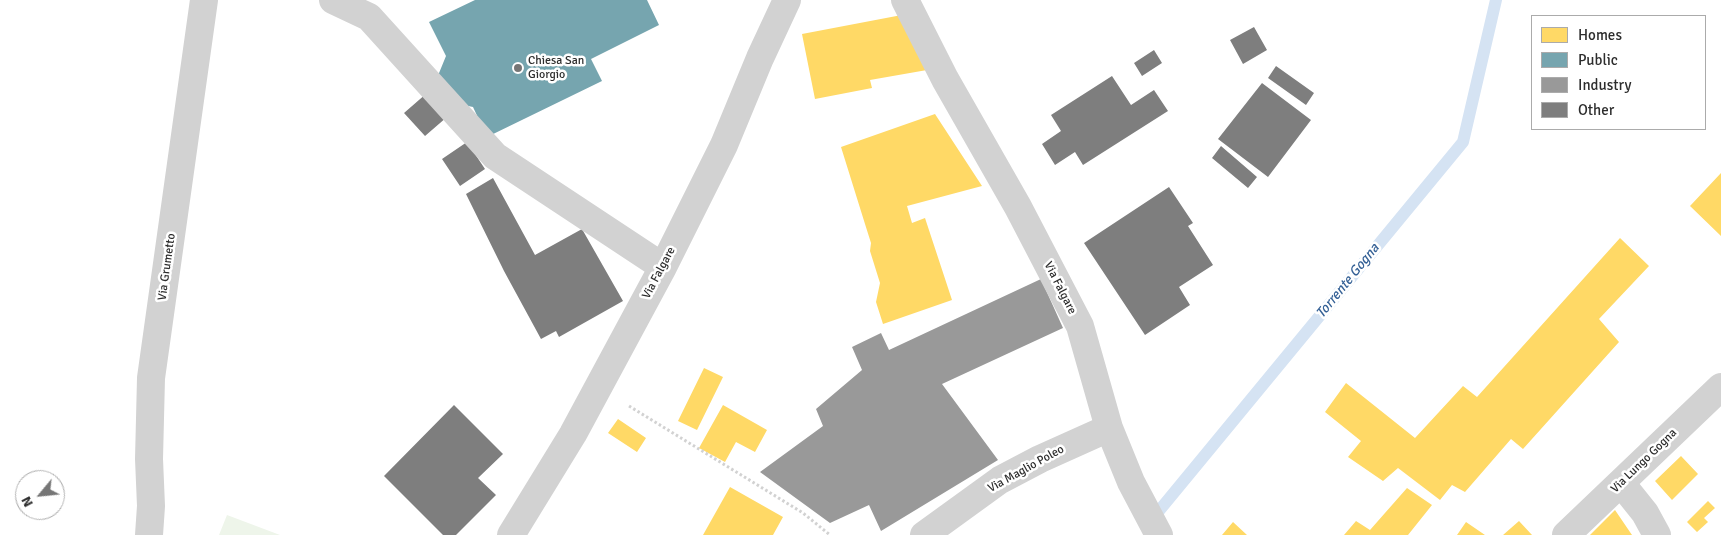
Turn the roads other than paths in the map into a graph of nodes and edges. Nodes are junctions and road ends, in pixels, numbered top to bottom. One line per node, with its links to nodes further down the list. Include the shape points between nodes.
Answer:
1 (204, 0): 9 (street, Via Grumetto, via 151,378)
2 (333, 0): 5 (street, via 369,17 495,156)
3 (787, 0): 5 (street, Via Falgare, via 724,145)
4 (905, 0): 7 (street, Via Falgare, via 945,80 1018,206 1080,326)
5 (663, 266): 10 (street, Via Falgare, via 573,434)
6 (1721, 387): 8 (street, Via Lungo Gogna)
7 (1109, 428): 11 (street, Via Maglio Poleo, via 1040,458 1000,480); 12 (street, Via Falgare, via 1131,482)
8 (1621, 483): 13 (street, Via Lungo Gogna); 14 (street, via 1646,513)
9 (149, 535)
10 (511, 535)
11 (924, 535)
12 (1159, 535)
13 (1566, 535)
14 (1657, 535)

